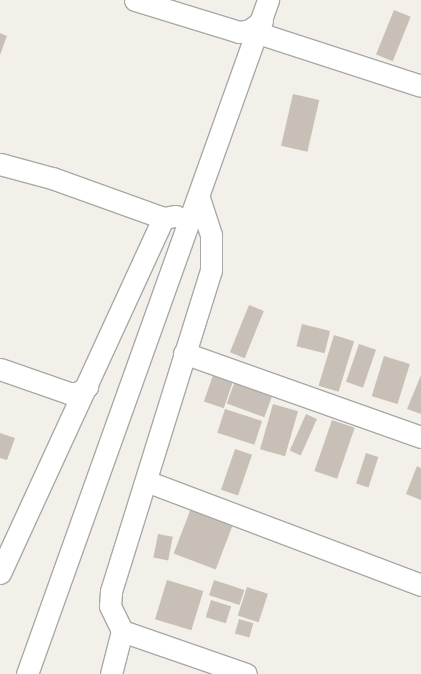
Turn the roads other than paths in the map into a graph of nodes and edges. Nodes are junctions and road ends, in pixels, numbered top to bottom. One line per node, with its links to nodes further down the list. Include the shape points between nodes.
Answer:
1 (135, 0): 3 (street, via 239,32)
2 (268, 0): 3 (street)
3 (260, 27): 4 (street); 6 (street)
4 (421, 86)
5 (0, 164): 7 (street, via 52,178)
6 (196, 205): 7 (street); 8 (street, via 211,235 211,270); 16 (street)
7 (163, 218): 10 (street)
8 (184, 353): 11 (street); 12 (street)
9 (0, 369): 10 (street, via 68,393 77,393)
10 (87, 387): 13 (street)
11 (421, 437)
12 (146, 482): 14 (street); 15 (street, via 110,599)
13 (0, 573)
14 (421, 585)
15 (122, 631): 17 (street); 18 (street)
16 (27, 674)
17 (111, 674)
18 (246, 674)

